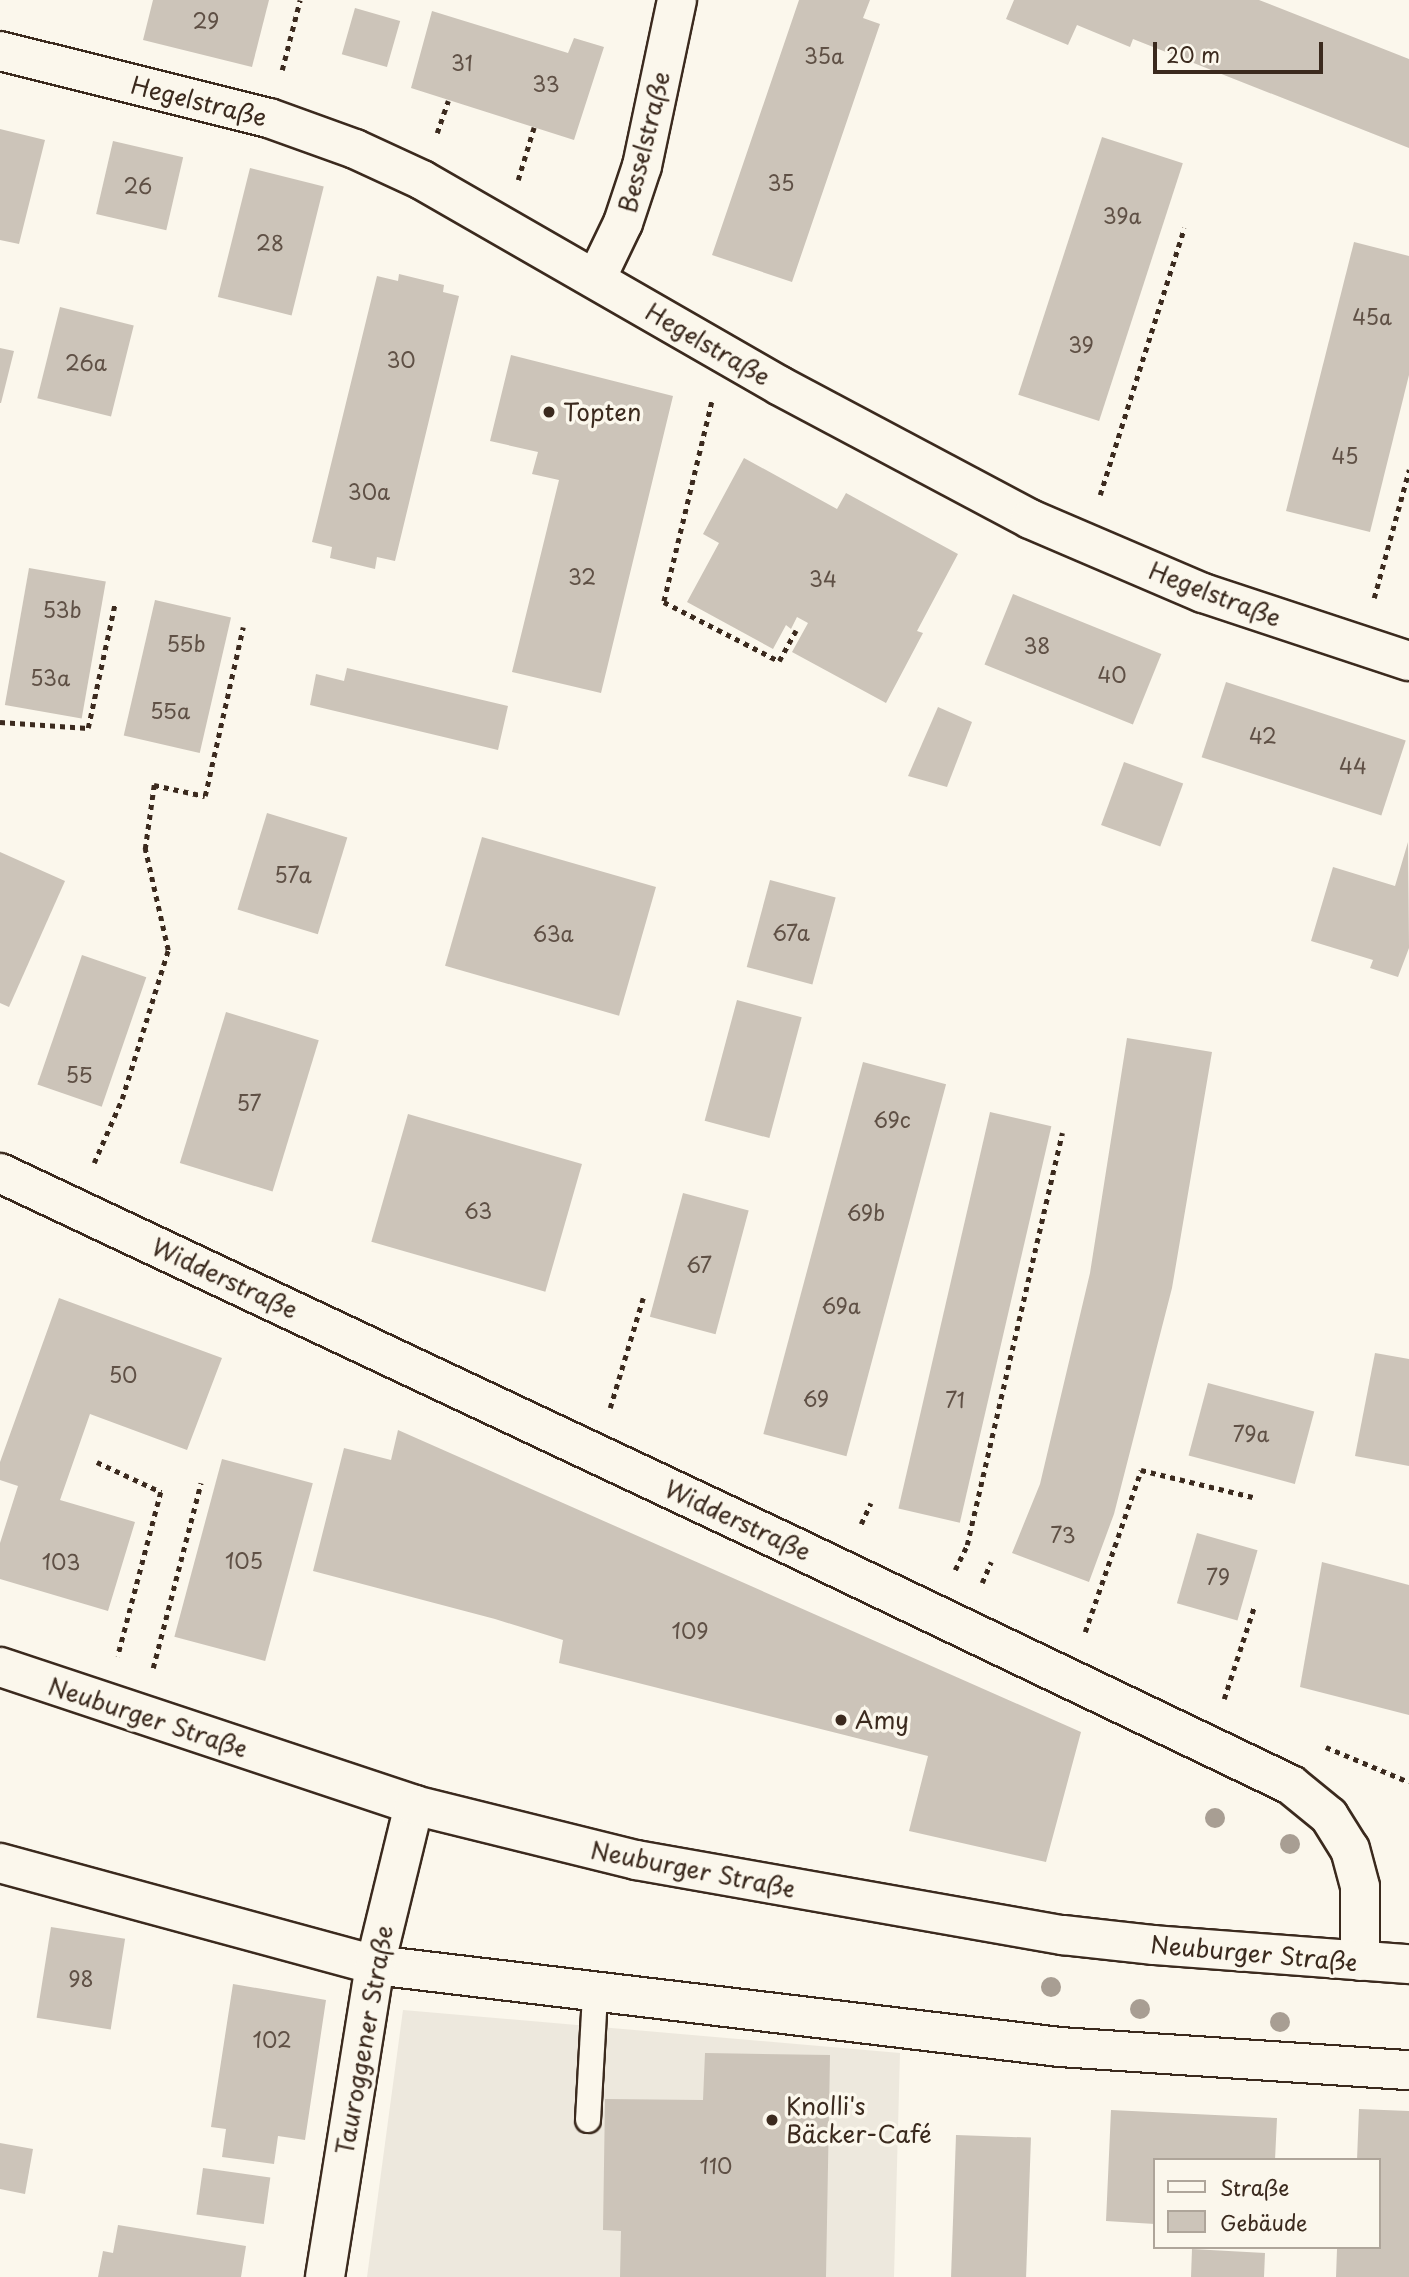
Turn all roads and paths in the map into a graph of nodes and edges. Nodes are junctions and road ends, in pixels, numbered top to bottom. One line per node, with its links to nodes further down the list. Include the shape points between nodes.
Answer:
1 (300, 0): 4 (path)
2 (677, 0): 6 (street, Besselstraße, via 642,166 624,223)
3 (0, 51): 4 (street, Hegelstraße)
4 (269, 118): 6 (street, Hegelstraße, via 355,149 422,180)
5 (1184, 229): 9 (path)
6 (596, 279): 7 (street, Hegelstraße)
7 (723, 353): 9 (street, Hegelstraße, via 1020,514); 12 (path, via 664,602 779,661)
8 (1409, 470): 13 (path)
9 (1086, 542): 13 (street, Hegelstraße, via 1203,593)
10 (115, 603): 15 (path, via 88,728)
11 (243, 627): 18 (path, via 205,796 154,785 145,849 168,950 122,1099)
12 (796, 630)
13 (1361, 647): 14 (street, Hegelstraße)
14 (1409, 662)
15 (0, 722)
16 (1062, 1133): 25 (path, via 967,1545)
17 (0, 1173): 18 (street, Widderstraße)
18 (76, 1208): 20 (street, Widderstraße)
19 (643, 1298): 20 (path)
20 (599, 1455): 25 (street, Widderstraße)
21 (97, 1462): 28 (path, via 161,1492)
22 (201, 1483): 28 (path)
23 (1253, 1497): 27 (path, via 1141,1470)
24 (1254, 1607): 29 (path, via 1223,1701)
25 (936, 1615): 27 (street, Widderstraße)
26 (0, 1667): 28 (street, Neuburger Straße)
27 (1070, 1679): 29 (street, Widderstraße)
28 (124, 1709): 30 (street, Neuburger Straße)
29 (1203, 1743): 32 (street, Widderstraße, via 1291,1785 1329,1816 1350,1849 1360,1888)
30 (414, 1805): 32 (street, Neuburger Straße, via 636,1860 1063,1935); 34 (street, Tauroggener Straße)
31 (0, 1863): 34 (street)
32 (1360, 1961): 33 (street, Neuburger Straße)
33 (1409, 1964)
34 (375, 1965): 35 (street); 38 (street, Tauroggener Straße)
35 (595, 1993): 36 (street, via 1060,2047); 37 (lane)
36 (1409, 2070)
37 (588, 2120)
38 (325, 2277)

